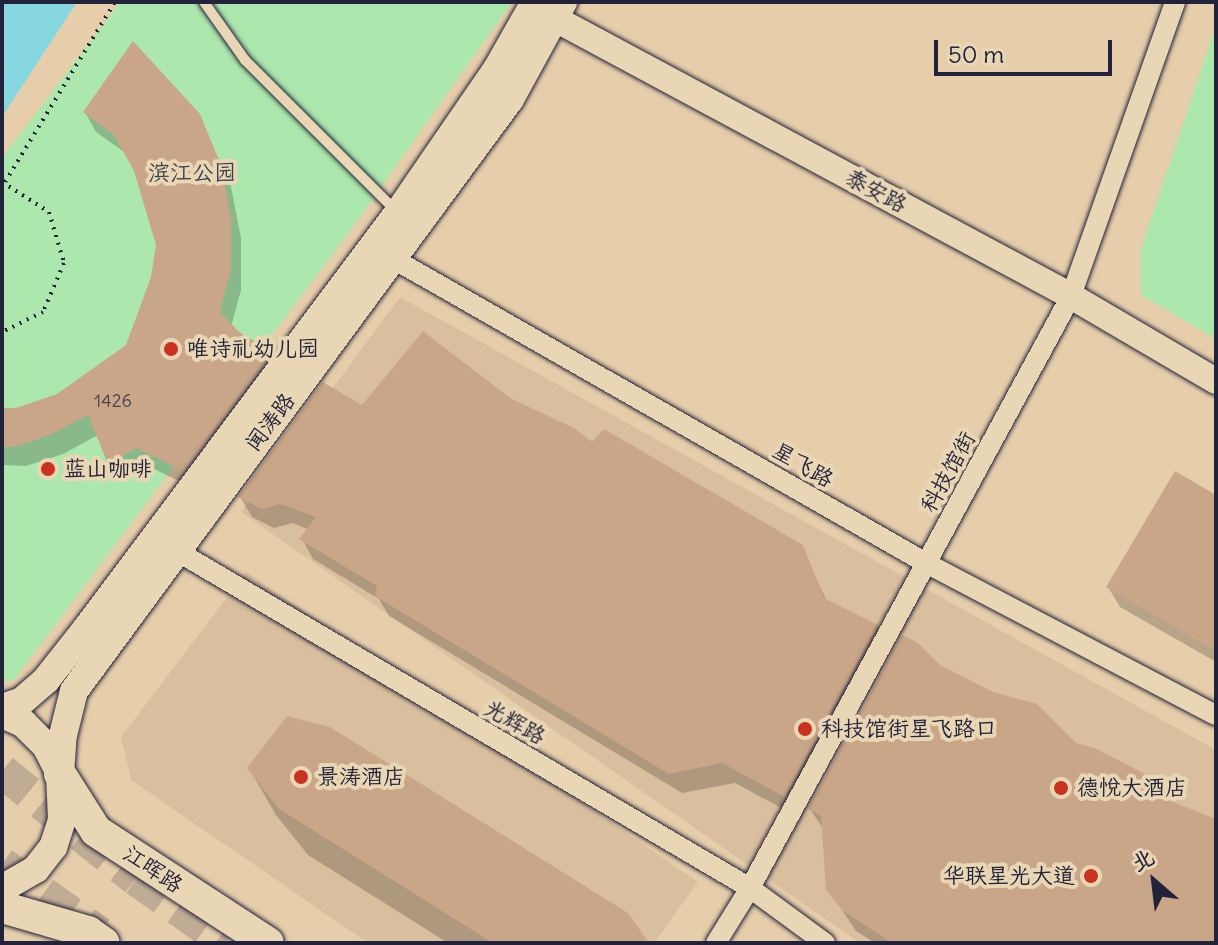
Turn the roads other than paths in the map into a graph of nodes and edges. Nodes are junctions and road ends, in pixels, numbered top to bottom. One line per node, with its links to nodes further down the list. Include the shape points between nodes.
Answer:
1 (204, 2): 4 (lane, via 245,60)
2 (1175, 2): 6 (street, 科技馆街)
3 (546, 7): 4 (main road, 闻涛路); 5 (main road, 闻涛路, via 510,99); 6 (street, 泰安路)
4 (398, 213): 5 (main road, 闻涛路)
5 (382, 253): 8 (main road, 闻涛路); 9 (street, 星飞路); 10 (main road, 闻涛路, via 54,669 22,701)
6 (1071, 296): 7 (street, 泰安路); 9 (street, 科技馆街)
7 (1216, 381)
8 (175, 550): 12 (main road, 闻涛路, via 74,691); 13 (street, 光辉路)
9 (926, 563): 11 (street, 星飞路); 13 (street, 科技馆街)
10 (2, 711): 12 (main road, 闻涛路, via 46,746)
11 (1216, 715)
12 (60, 774): 14 (main road, 闻涛路, via 62,820 53,847 36,869); 17 (main road, 江晖路, via 96,831)
13 (750, 888): 18 (street, 科技馆街); 19 (street, 光辉路)
14 (2, 889)
15 (2, 907): 16 (main road, via 88,932)
16 (104, 943)
17 (268, 943)
18 (716, 943)
19 (825, 943)

